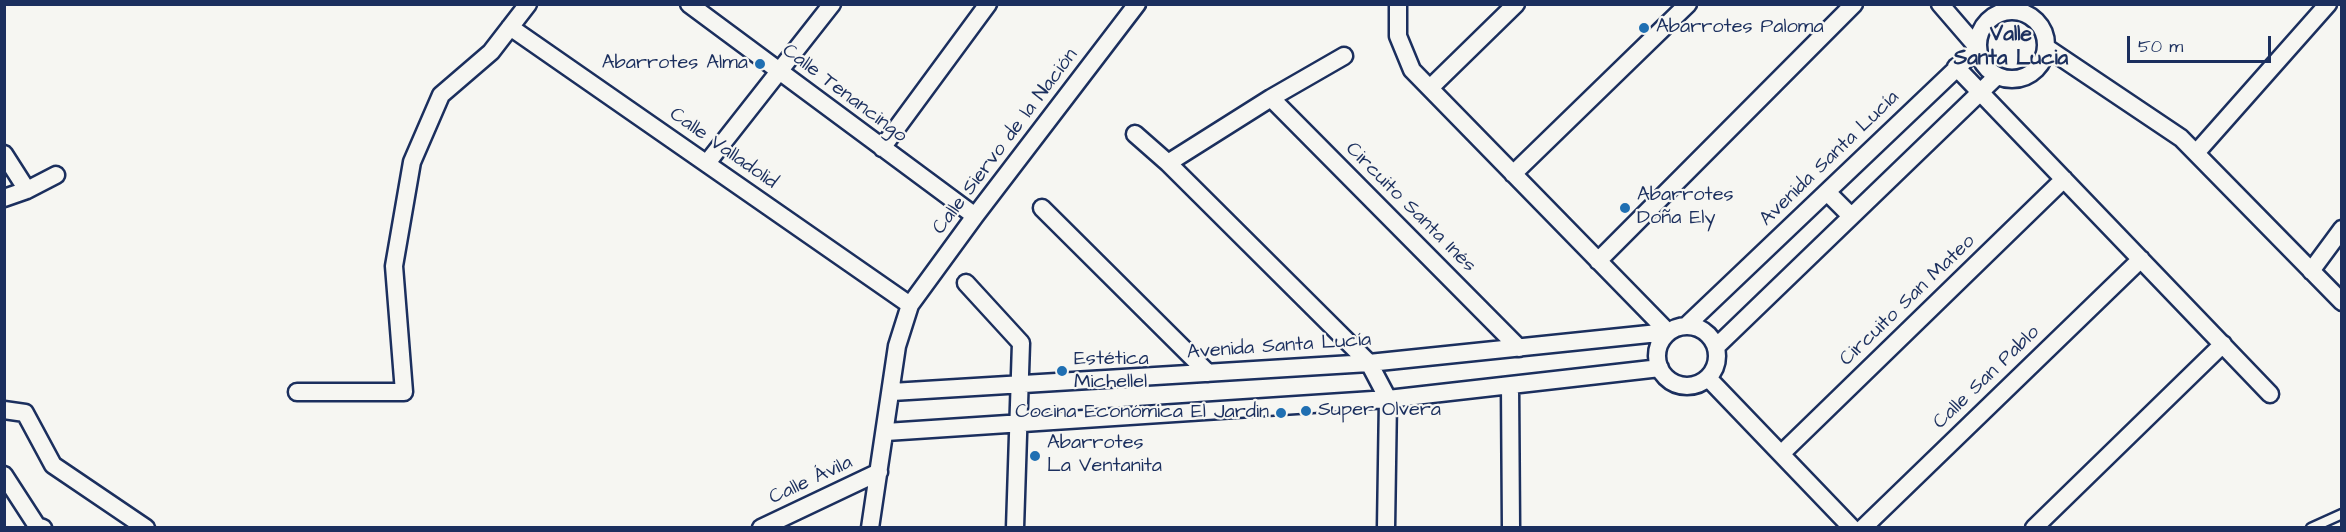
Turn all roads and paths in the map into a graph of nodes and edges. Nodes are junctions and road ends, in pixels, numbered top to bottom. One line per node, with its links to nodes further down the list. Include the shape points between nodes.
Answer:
1 (528, 4): 13 (street)
2 (689, 4): 18 (street, Calle Tenancingo)
3 (832, 4): 18 (street)
4 (988, 4): 24 (street)
5 (1137, 4): 36 (street, Calle Siervo de la Nación)
6 (1398, 4): 20 (street, via 1398,36 1412,70)
7 (1516, 4): 20 (street)
8 (1688, 4): 29 (street)
9 (1854, 4): 40 (street)
10 (1940, 4): 14 (street)
11 (2328, 4): 25 (street)
12 (2028, 9): 14 (street, via 1992,17 1979,36); 15 (street, via 2042,27)
13 (510, 27): 27 (street, Calle Valladolid); 56 (street, via 490,52 441,95 412,162 394,266 404,392)
14 (1978, 48): 17 (street, Avenida Santa Lucía); 19 (street, via 1987,69)
15 (2047, 48): 19 (street, via 2038,69 2030,76 2008,80); 25 (street, via 2181,138)
16 (1344, 56): 22 (street)
17 (1956, 68): 21 (street); 33 (street, Avenida Santa Lucía)
18 (780, 72): 24 (street, Calle Tenancingo); 27 (street)
19 (1997, 76): 21 (street)
20 (1430, 88): 29 (street)
21 (1980, 92): 31 (street); 37 (street)
22 (1271, 98): 28 (street); 49 (street, Circuito Santa Inés)
23 (1135, 134): 28 (street)
24 (882, 148): 36 (street, Calle Tenancingo)
25 (2196, 153): 41 (street)
26 (4, 154): 32 (street)
27 (707, 163): 44 (street, Calle Valladolid)
28 (1168, 163): 50 (street)
29 (1513, 174): 40 (street)
30 (56, 175): 32 (street)
31 (2064, 179): 39 (street); 63 (street, Circuito San Mateo)
32 (27, 190): 34 (street)
33 (1827, 192): 37 (street); 45 (street, Avenida Santa Lucía)
34 (4, 198)
35 (1042, 208): 52 (street)
36 (975, 216): 44 (street, Calle Siervo de la Nación)
37 (1851, 216): 48 (street)
38 (2342, 229): 41 (street)
39 (2141, 259): 47 (street); 75 (street, Calle San Pablo)
40 (1598, 261): 46 (street)
41 (2311, 271): 43 (street)
42 (966, 283): 54 (street, via 1021,343)
43 (2342, 302)
44 (910, 305): 57 (street, Calle Siervo de la Nación, via 897,346)
45 (1687, 325): 46 (street); 48 (street, via 1705,332)
46 (1668, 332): 49 (street, Avenida Santa Lucía); 51 (street, via 1659,344)
47 (2223, 344): 58 (street); 76 (street)
48 (1716, 347): 53 (street, via 1716,364)
49 (1519, 348): 50 (street, Avenida Santa Lucía)
50 (1369, 363): 52 (street, Avenida Santa Lucía); 59 (street)
51 (1660, 368): 53 (street, via 1681,385 1695,385); 55 (street)
52 (1208, 373): 54 (street, Avenida Santa Lucía)
53 (1708, 378): 63 (street)
54 (1020, 384): 57 (street, Avenida Santa Lucía); 61 (street)
55 (1510, 385): 59 (street); 73 (street)
56 (297, 392)
57 (891, 392): 62 (street, Calle Siervo de la Nación)
58 (2270, 394)
59 (1388, 399): 61 (street); 72 (street)
60 (4, 410): 68 (street, via 25,412 53,465)
61 (1018, 423): 62 (street); 71 (street)
62 (886, 432): 64 (street, Calle Siervo de la Nación)
63 (1781, 454): 74 (street)
64 (879, 472): 69 (street, Calle Ávila); 70 (street, Calle Siervo de la Nación)
65 (4, 475): 67 (street)
66 (2342, 514): 77 (lane)
67 (42, 528)
68 (146, 528)
69 (761, 528)
70 (870, 528)
71 (1015, 528)
72 (1386, 528)
73 (1511, 528)
74 (1852, 528)
75 (1863, 528)
76 (2034, 528)
77 (2311, 528)

